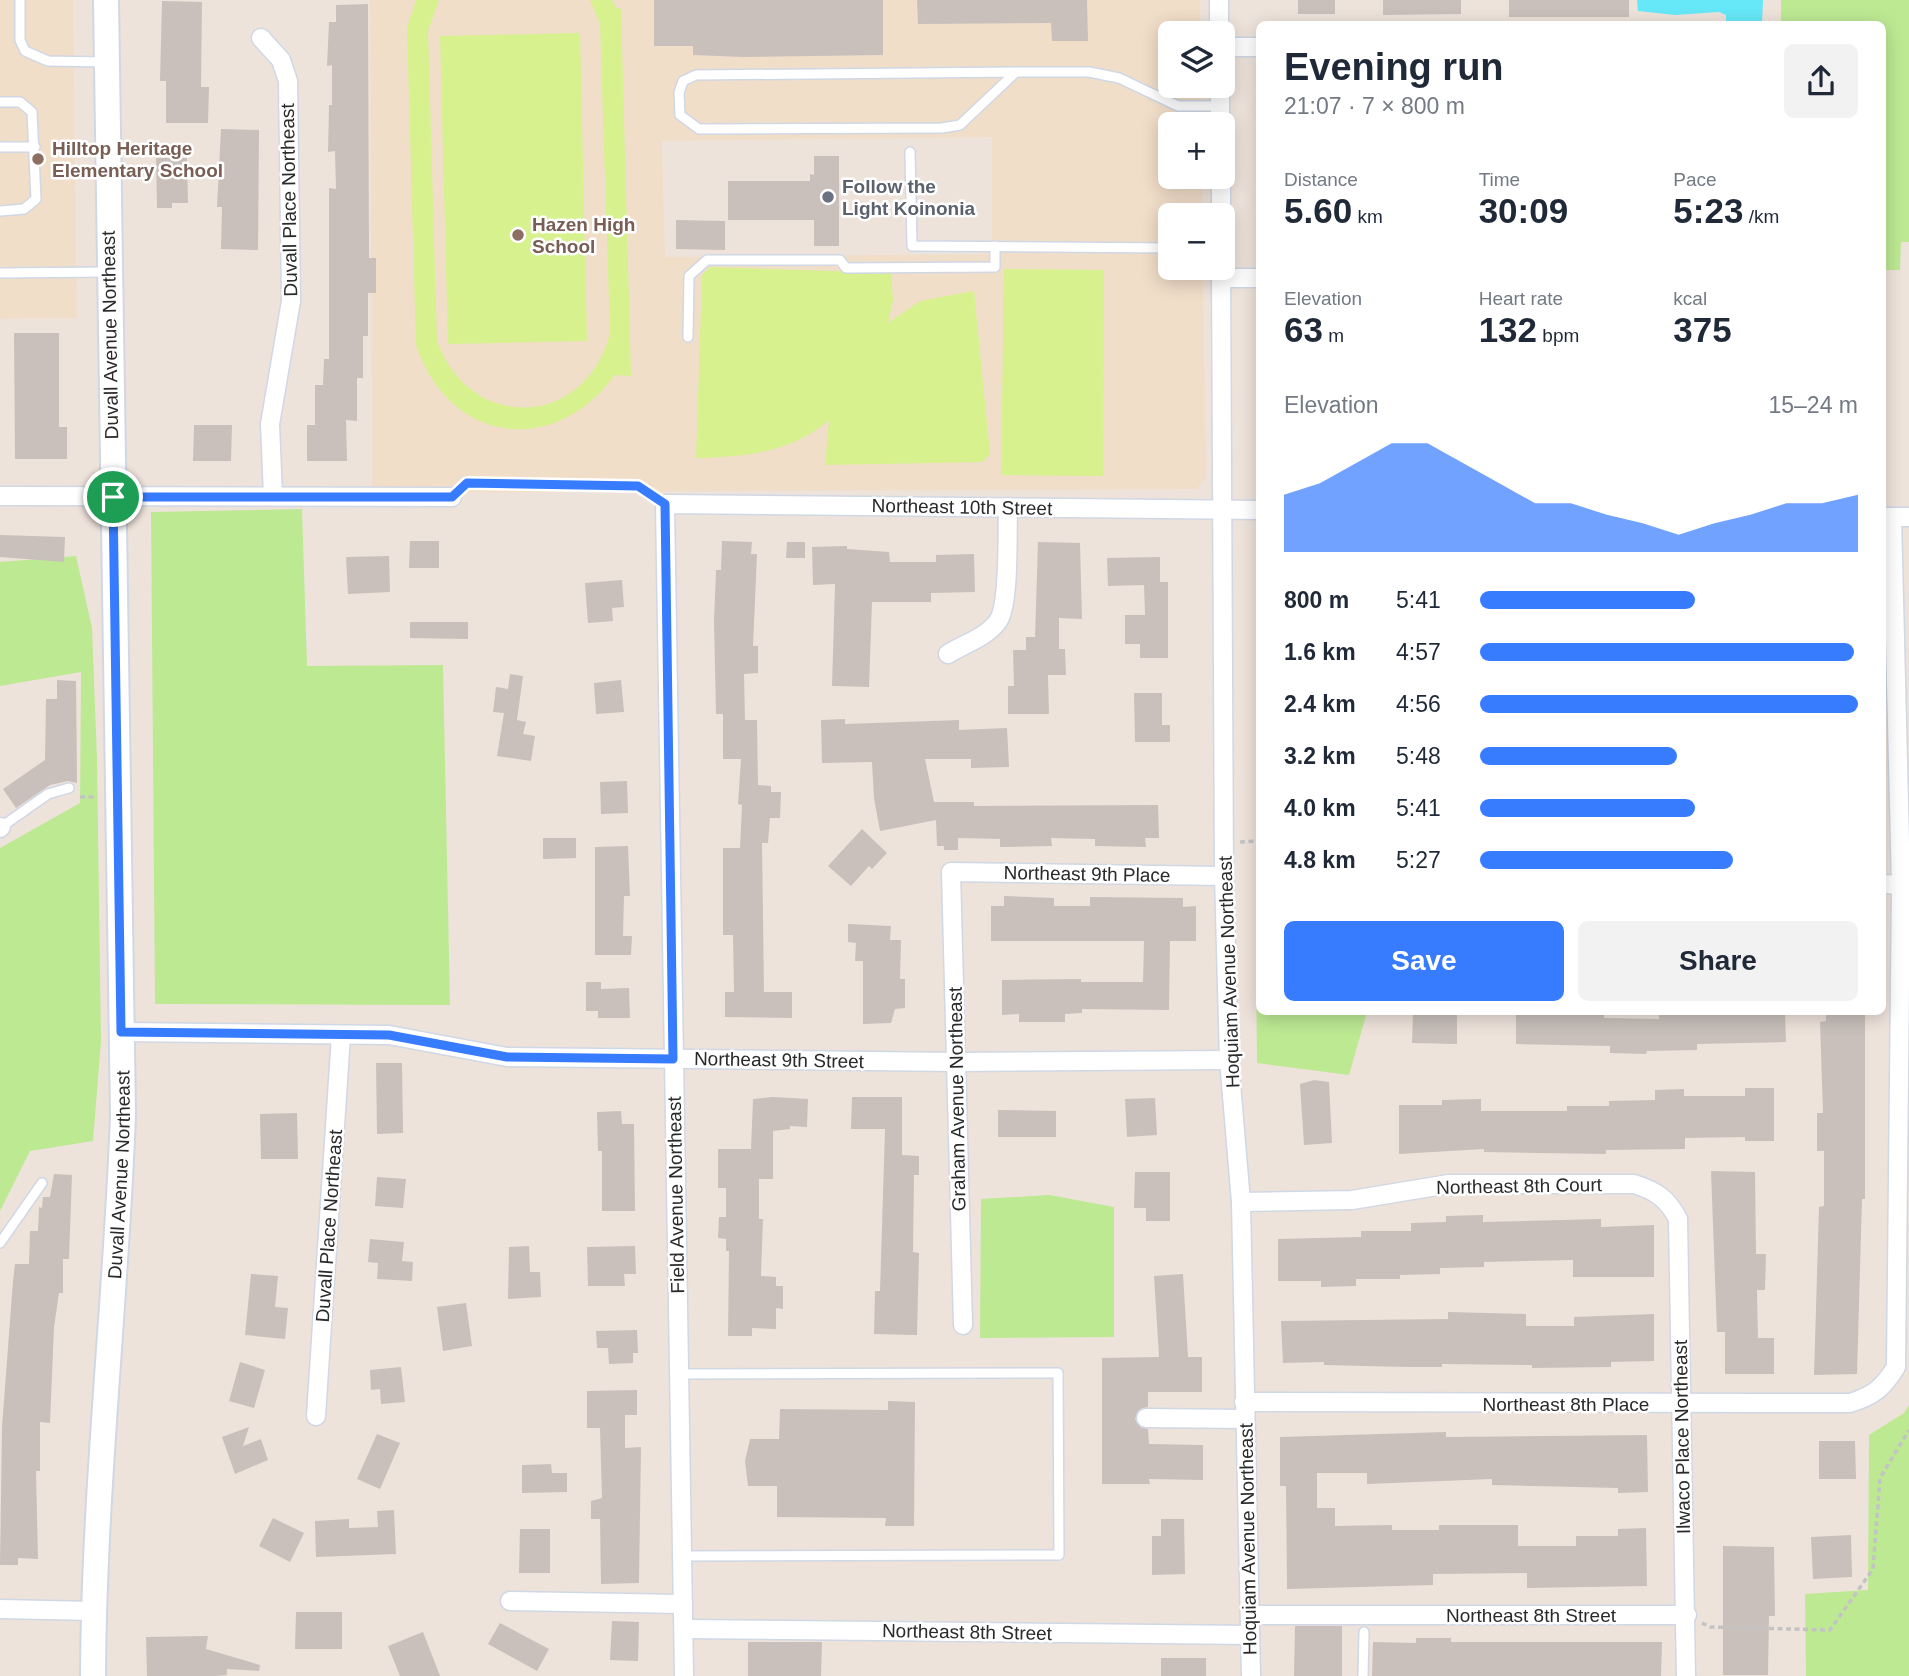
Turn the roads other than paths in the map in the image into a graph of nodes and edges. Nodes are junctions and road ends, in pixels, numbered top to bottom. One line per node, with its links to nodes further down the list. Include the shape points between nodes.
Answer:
1 (20, 0): 8 (lane, via 20,40 25,51 48,61)
2 (106, 0): 8 (main road, Duvall Avenue Northeast)
3 (1219, 0): 4 (street)
4 (1219, 21)
5 (261, 38): 27 (street, Duvall Place Northeast, via 281,60 288,81 291,302 271,424)
6 (1235, 47): 7 (street)
7 (1256, 47)
8 (106, 62): 20 (main road, Duvall Avenue Northeast)
9 (1016, 72): 9 (lane, via 696,75 683,81 680,115 699,129 942,128 960,125); 12 (lane, via 1089,72 1119,78 1178,106)
10 (1220, 98): 12 (street)
11 (0, 102): 15 (lane, via 20,102 32,112)
12 (1220, 106): 13 (street)
13 (1220, 112)
14 (0, 147): 15 (lane)
15 (35, 147): 17 (lane, via 36,199 24,209)
16 (910, 152): 18 (lane, via 912,246)
17 (0, 211)
18 (995, 246): 19 (lane); 25 (lane, via 995,267 846,268 840,260 707,260 689,276)
19 (1158, 248)
20 (109, 272): 21 (lane); 28 (main road, Duvall Avenue Northeast)
21 (0, 273)
22 (1235, 275): 23 (street)
23 (1256, 277)
24 (1221, 280): 32 (street, Hoquiam Avenue Northeast)
25 (688, 337)
26 (0, 496): 28 (street)
27 (273, 496): 28 (street); 29 (street)
28 (113, 497): 42 (main road, Duvall Avenue Northeast)
29 (452, 497)
30 (665, 504): 31 (street, Northeast 10th Street); 44 (street, Field Avenue Northeast)
31 (1008, 507): 32 (street, Northeast 10th Street); 35 (street, via 1005,594 999,620 981,637)
32 (1225, 509): 33 (street, Northeast 10th Street); 40 (street, Hoquiam Avenue Northeast)
33 (1256, 510)
34 (1895, 517): 36 (street)
35 (948, 654)
36 (1903, 688): 41 (street)
37 (72, 792): 38 (lane, via 48,794)
38 (0, 827)
39 (951, 872): 40 (street, Northeast 9th Place); 46 (street, Graham Avenue Northeast)
40 (1224, 876): 45 (street, Hoquiam Avenue Northeast)
41 (1892, 884): 53 (street, Northeast 8th Place, via 1896,1367 1884,1387 1850,1403)
42 (121, 1032): 43 (street, Northeast 9th Street); 61 (main road, Duvall Avenue Northeast, via 120,1208 99,1464)
43 (341, 1035): 44 (street, Northeast 9th Street, via 389,1035 507,1057); 55 (street, Duvall Place Northeast)
44 (673, 1059): 46 (street, Northeast 9th Street); 52 (street, Field Avenue Northeast)
45 (1229, 1060): 46 (street, Northeast 9th Street); 49 (street, Hoquiam Avenue Northeast)
46 (956, 1062): 51 (street, Graham Avenue Northeast)
47 (42, 1183): 50 (lane)
48 (1668, 1200): 49 (street, Northeast 8th Court, via 1634,1184 1449,1184 1352,1200); 53 (street, Ilwaco Place Northeast, via 1678,1219)
49 (1241, 1202): 54 (street, Hoquiam Avenue Northeast)
50 (0, 1243)
51 (963, 1325)
52 (680, 1374): 57 (street, Field Avenue Northeast); 57 (lane, via 1058,1373 1059,1555)
53 (1681, 1404): 54 (street, Northeast 8th Place); 63 (street, Ilwaco Place Northeast)
54 (1245, 1410): 56 (street, Northeast 8th Place); 62 (street, Hoquiam Avenue Northeast)
55 (316, 1416)
56 (1146, 1418)
57 (682, 1556): 59 (street, Field Avenue Northeast)
58 (510, 1601): 59 (street)
59 (683, 1604): 64 (street, Field Avenue Northeast)
60 (0, 1609): 61 (street)
61 (93, 1611): 67 (main road, Duvall Avenue Northeast)
62 (1250, 1615): 63 (street, Northeast 8th Street); 66 (street, Hoquiam Avenue Northeast)
63 (1687, 1615): 71 (street, Ilwaco Place Northeast)
64 (684, 1629): 66 (street, Northeast 8th Street); 68 (street, Field Avenue Northeast)
65 (1364, 1632): 70 (lane)
66 (1250, 1636): 69 (street, Hoquiam Avenue Northeast)
67 (93, 1676)
68 (684, 1676)
69 (1251, 1676)
70 (1363, 1676)
71 (1686, 1676)

